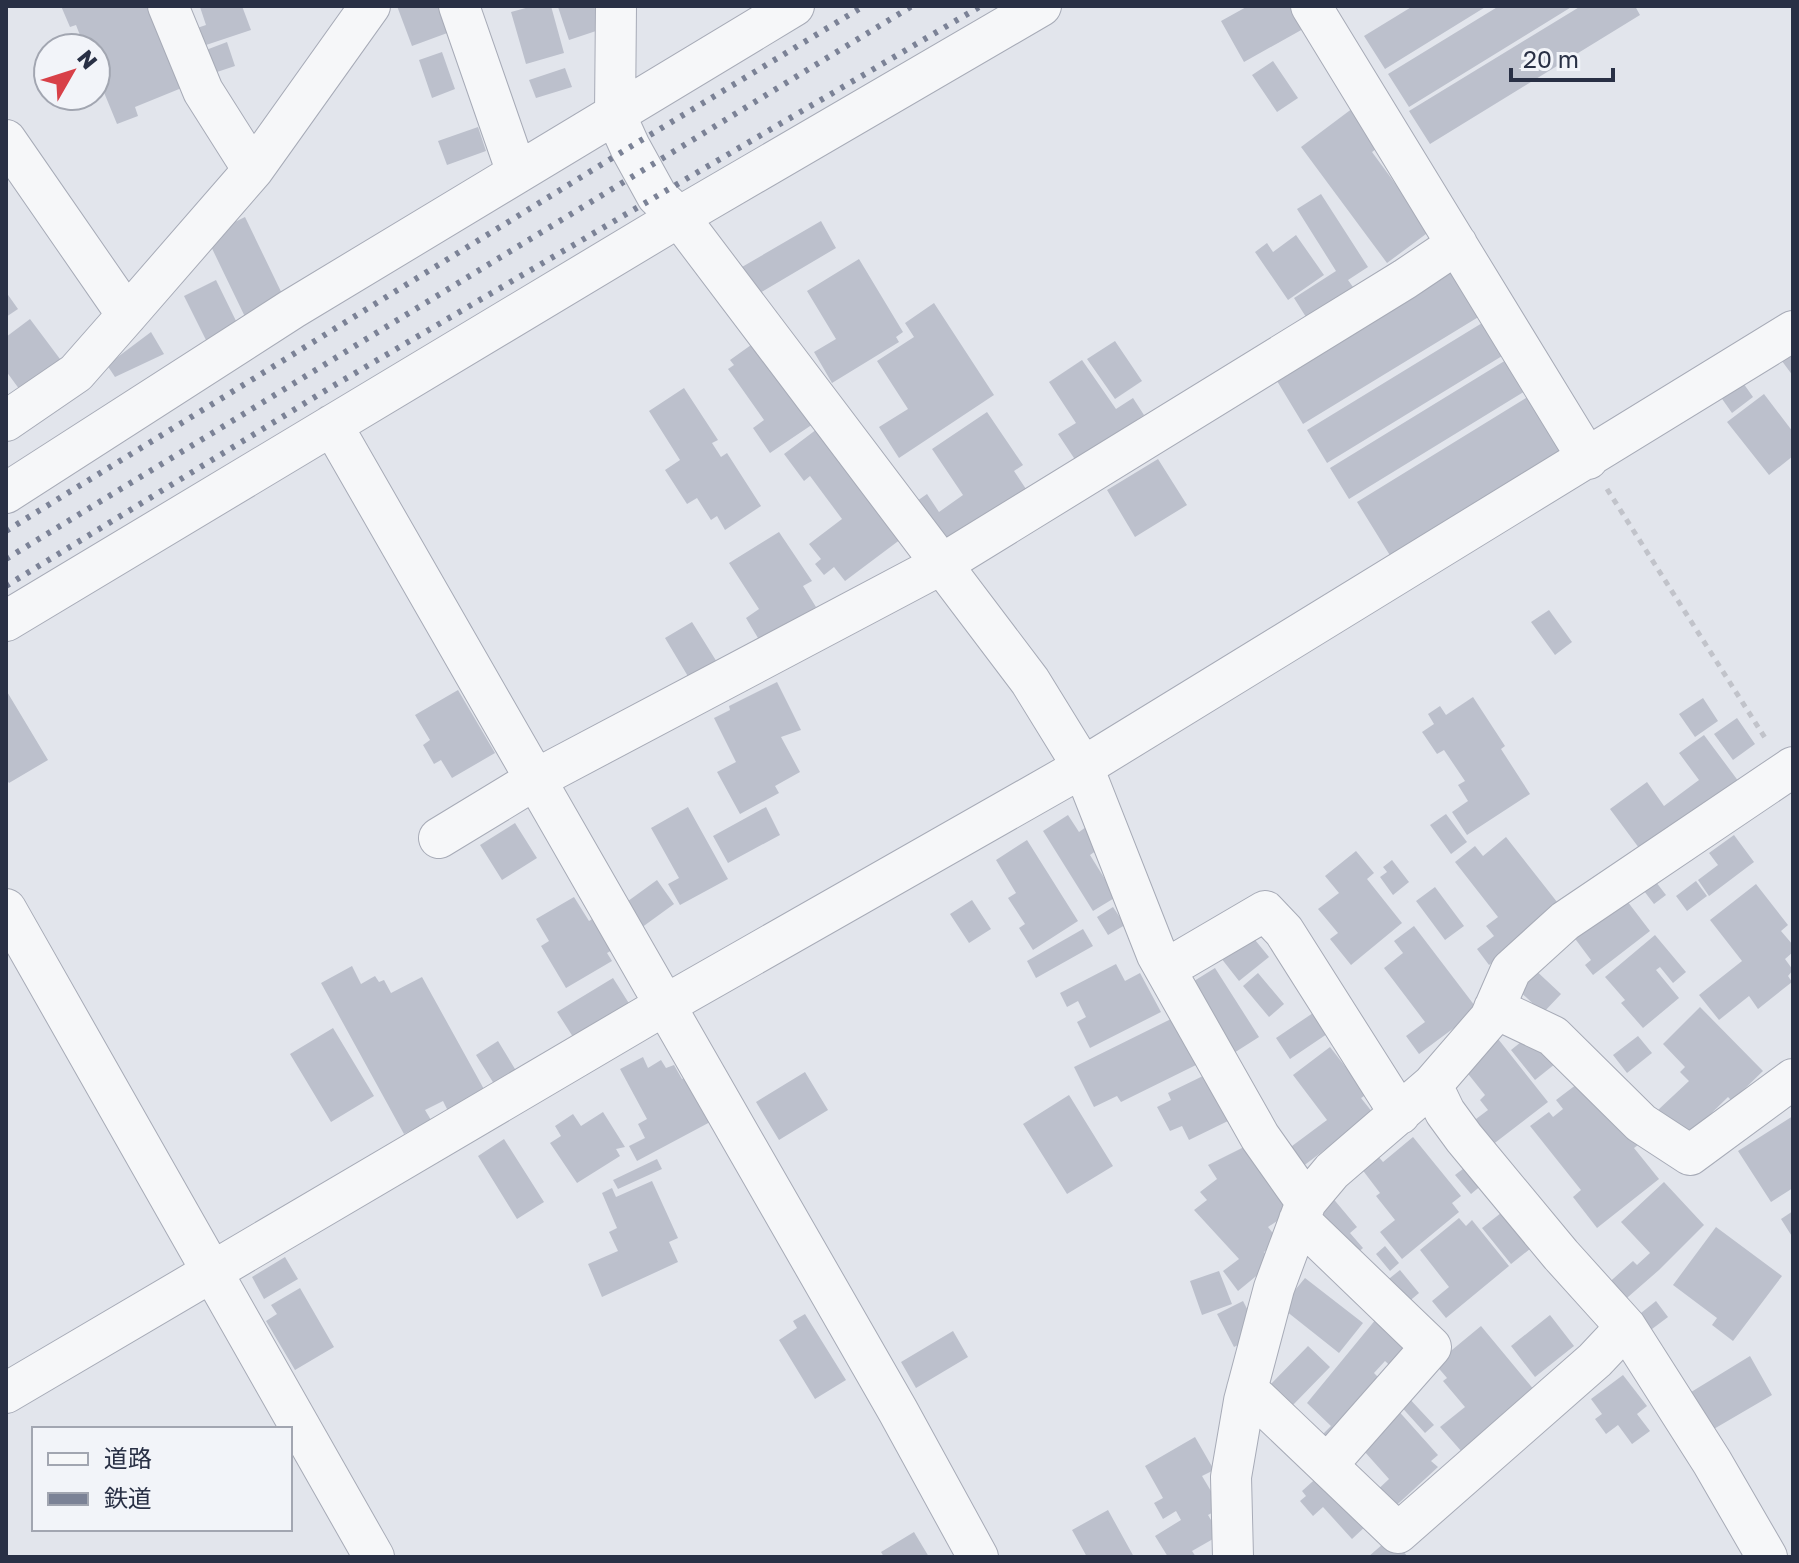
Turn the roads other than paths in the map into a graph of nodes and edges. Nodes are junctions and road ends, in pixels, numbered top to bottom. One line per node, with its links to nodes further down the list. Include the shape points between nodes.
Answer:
1 (168, 6): 10 (street, via 203,91)
2 (370, 6): 10 (street)
3 (459, 6): 11 (street)
4 (616, 6): 8 (street)
5 (794, 6): 8 (street)
6 (1041, 6): 12 (street)
7 (1311, 6): 13 (street)
8 (615, 114): 11 (street); 12 (street, via 657,196)
9 (6, 140): 14 (street)
10 (253, 170): 14 (street)
11 (517, 173): 19 (street, via 292,309)
12 (679, 217): 17 (street); 20 (street)
13 (1457, 244): 18 (street); 20 (street)
14 (127, 315): 16 (street, via 76,373)
15 (1793, 331): 18 (street)
16 (6, 421)
17 (332, 425): 21 (street); 24 (street)
18 (1588, 459): 22 (street)
19 (6, 493)
20 (942, 564): 22 (street, via 1030,681); 24 (street)
21 (6, 621)
22 (1083, 767): 27 (street); 28 (street)
23 (1789, 769): 29 (street, via 1565,921 1511,970)
24 (536, 779): 25 (street); 28 (street)
25 (439, 838)
26 (7, 912): 34 (street)
27 (1166, 969): 32 (street, via 1265,911 1284,931); 33 (street)
28 (665, 1005): 34 (street); 40 (street)
29 (1494, 1008): 30 (street, via 1553,1036 1641,1123 1690,1155); 31 (street)
30 (1793, 1079)
31 (1432, 1085): 32 (street); 35 (street, via 1464,1138)
32 (1400, 1114): 33 (street, via 1332,1171)
33 (1302, 1211): 36 (street, via 1274,1288); 38 (street, via 1431,1347)
34 (212, 1273): 37 (street); 39 (street)
35 (1626, 1327): 38 (street, via 1398,1533); 42 (street)
36 (1247, 1389): 38 (street); 41 (street, via 1231,1477)
37 (6, 1393)
38 (1327, 1465)
39 (374, 1557)
40 (978, 1557)
41 (1233, 1557)
42 (1767, 1557)

